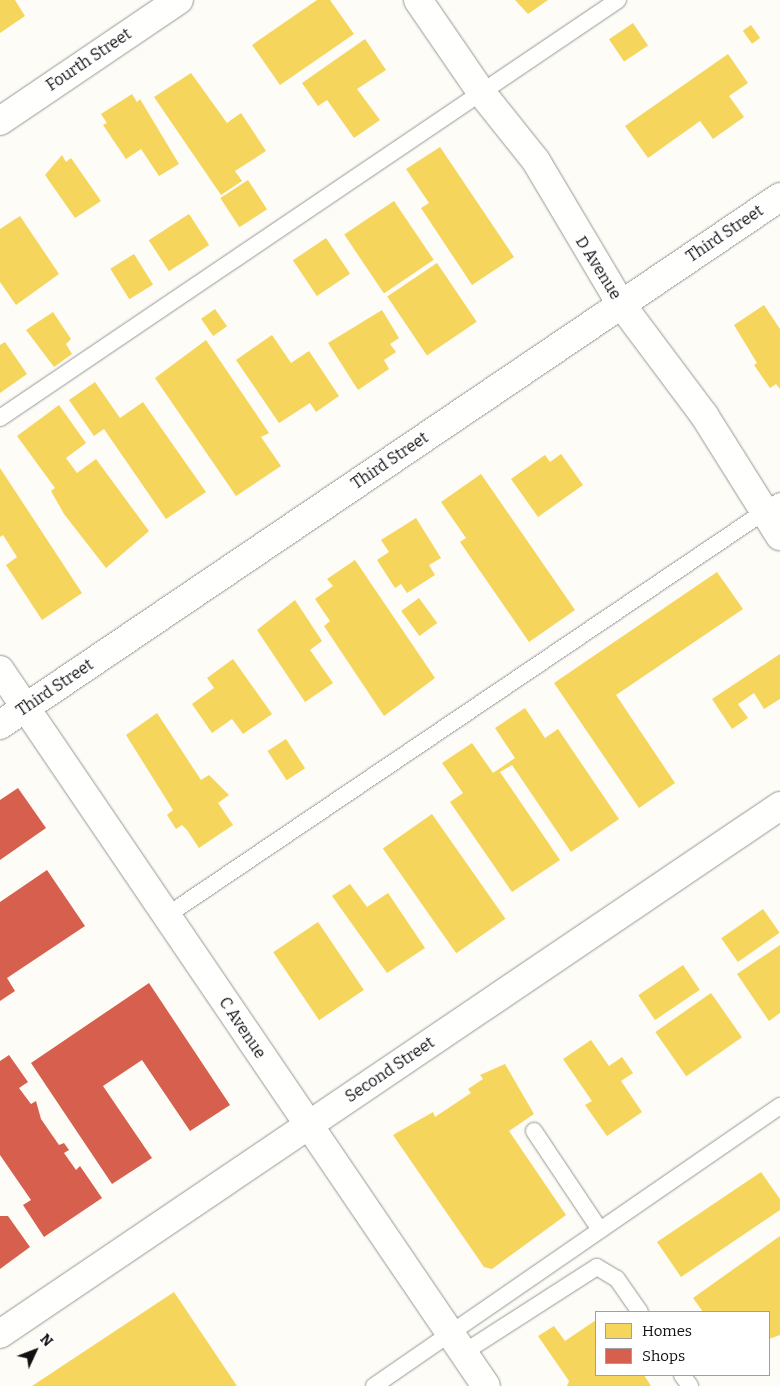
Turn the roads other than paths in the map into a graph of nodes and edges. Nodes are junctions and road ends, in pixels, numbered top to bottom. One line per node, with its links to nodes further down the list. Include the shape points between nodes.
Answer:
1 (179, 0): 5 (street, Fourth Street)
2 (418, 0): 4 (street, D Avenue)
3 (618, 0): 4 (lane)
4 (481, 92): 7 (street, D Avenue, via 536,161); 8 (lane)
5 (0, 120)
6 (780, 197): 7 (street, Third Street)
7 (621, 304): 9 (street, D Avenue); 12 (street, Third Street)
8 (0, 418)
9 (771, 507): 10 (street, D Avenue); 15 (lane)
10 (780, 536)
11 (0, 670): 12 (street, C Avenue)
12 (26, 708): 13 (street, Third Street); 15 (street, C Avenue)
13 (0, 725)
14 (780, 806): 17 (street, Second Street)
15 (166, 916): 17 (street, C Avenue)
16 (780, 1106): 19 (lane)
17 (308, 1125): 21 (street, Second Street); 22 (street, C Avenue)
18 (534, 1131): 19 (lane)
19 (600, 1230): 22 (lane)
20 (639, 1311): 22 (lane, via 617,1279 597,1267)
21 (0, 1334)
22 (457, 1344): 23 (lane); 24 (street, C Avenue)
23 (374, 1386)
24 (486, 1386)

